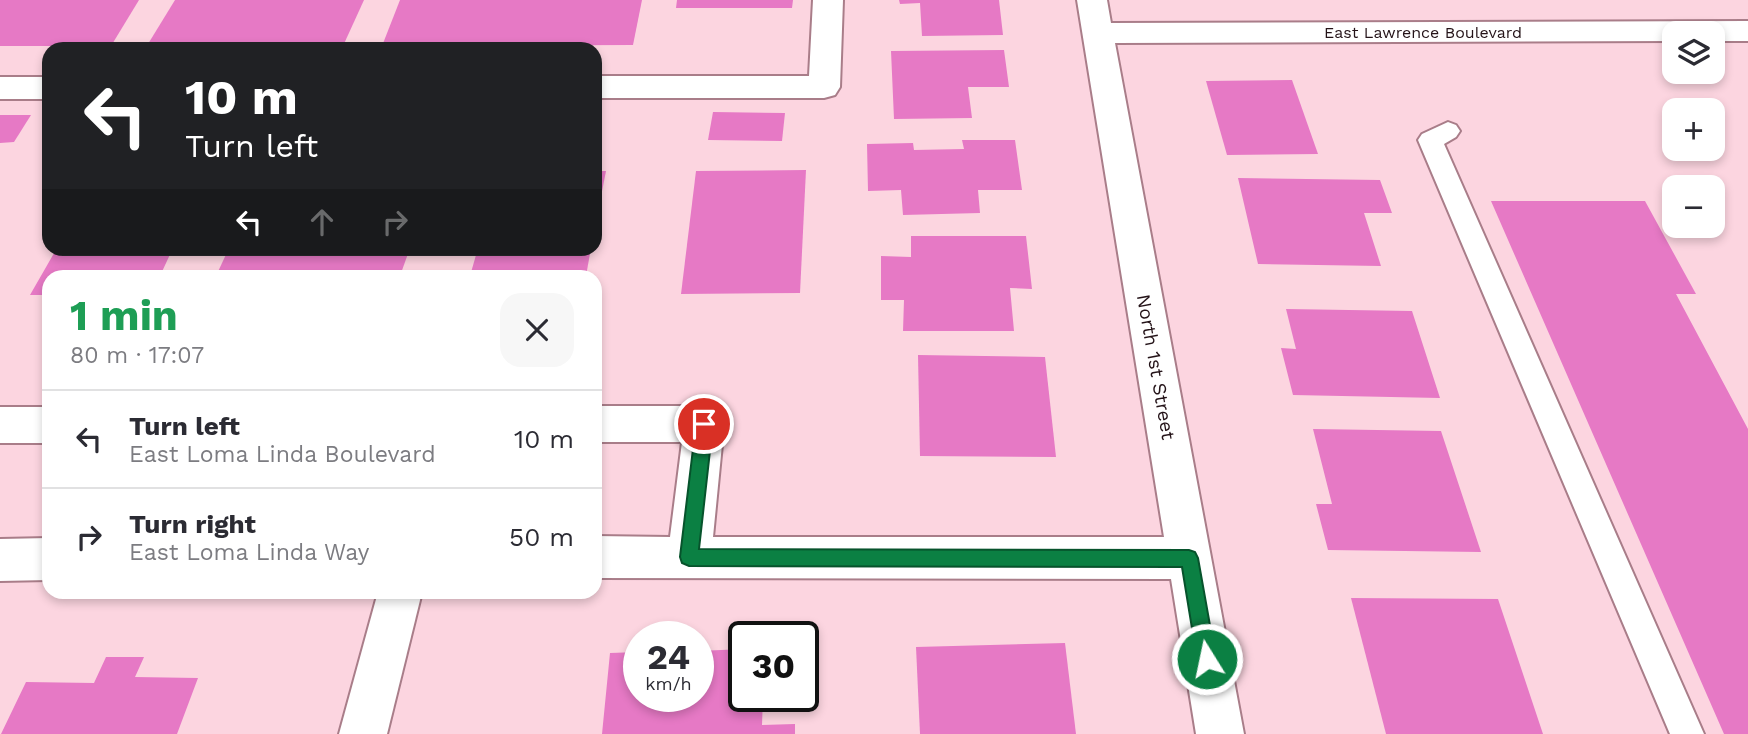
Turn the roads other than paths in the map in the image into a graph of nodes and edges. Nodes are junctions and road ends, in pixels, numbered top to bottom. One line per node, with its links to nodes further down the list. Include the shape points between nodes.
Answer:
1 (828, 0): 4 (street, via 824,87)
2 (1095, 17): 3 (street, East Lawrence Boulevard); 13 (street, North 1st Street)
3 (1748, 31)
4 (602, 87)
5 (0, 88): 6 (street)
6 (42, 88)
7 (1448, 131): 19 (lane, via 1430,139)
8 (602, 424): 12 (street, via 704,424)
9 (0, 425): 10 (street)
10 (42, 425)
11 (602, 557): 12 (street)
12 (689, 557): 13 (street)
13 (1189, 558): 18 (street, North 1st Street)
14 (42, 559): 15 (street)
15 (0, 560)
16 (398, 599): 17 (street)
17 (363, 734)
18 (1220, 734)
19 (1687, 734)

